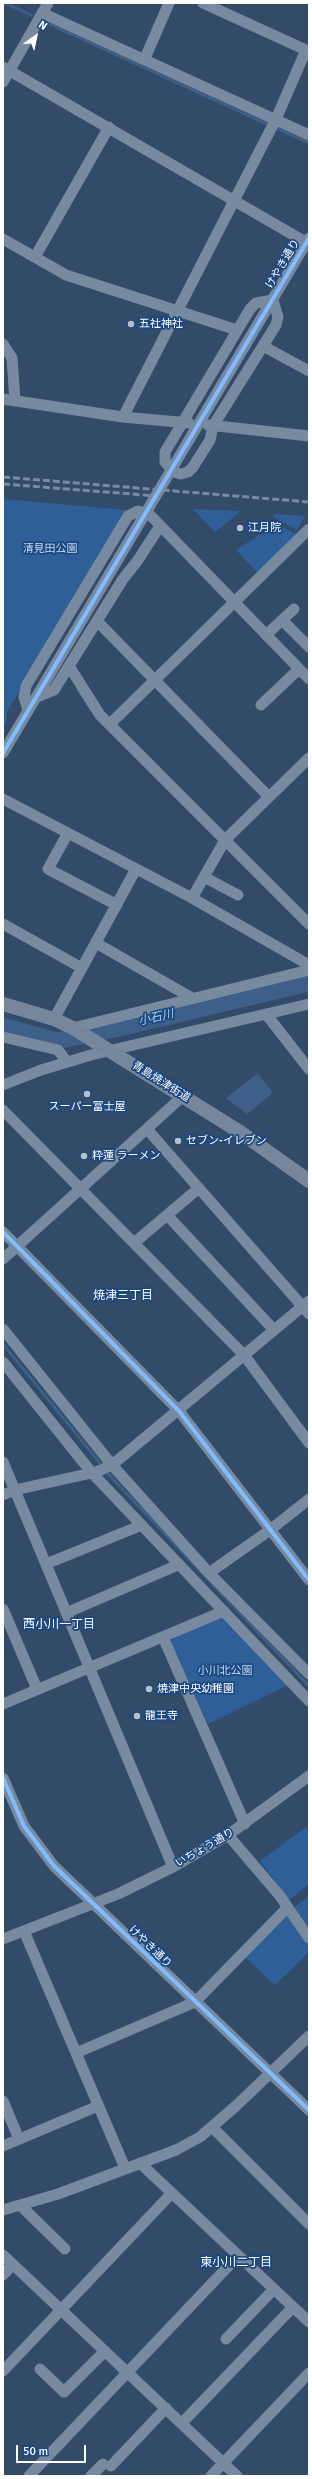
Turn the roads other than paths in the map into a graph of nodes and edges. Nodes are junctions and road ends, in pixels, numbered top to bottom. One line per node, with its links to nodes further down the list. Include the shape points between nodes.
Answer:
1 (169, 3): 4 (street)
2 (203, 3): 7 (street, via 306,50)
3 (45, 8): 4 (street); 5 (street)
4 (145, 58): 7 (street)
5 (6, 69): 6 (street); 8 (street)
6 (3, 82)
7 (274, 124): 9 (street); 10 (street)
8 (109, 127): 10 (street); 13 (street)
9 (309, 135)
10 (234, 200): 12 (street); 15 (street)
11 (3, 239): 13 (street)
12 (308, 242): 14 (street, けやき通り)
13 (35, 257): 15 (street, via 66,276)
14 (273, 300): 16 (street, via 253,305); 18 (street, via 278,322); 38 (street, けやき通り)
15 (177, 311): 16 (street); 22 (street)
16 (238, 330): 23 (street)
17 (3, 344): 21 (street, via 12,358)
18 (263, 346): 19 (street); 24 (street)
19 (309, 371)
20 (3, 399): 21 (street)
21 (15, 401): 22 (street)
22 (123, 417): 23 (street)
23 (183, 423): 24 (street); 24 (street, via 164,458 168,468 181,474 193,467 210,440)
24 (213, 426): 25 (street)
25 (309, 436)
26 (160, 526): 28 (street); 31 (street); 40 (street, via 144,512 132,512 128,516 26,686 24,697)
27 (309, 528): 28 (street)
28 (235, 602): 32 (street); 37 (street)
29 (294, 609): 30 (street)
30 (282, 620): 32 (street); 33 (street)
31 (97, 621): 34 (street); 37 (street)
32 (266, 635): 35 (street)
33 (309, 647)
34 (69, 666): 38 (street, via 54,690); 41 (street, via 88,699)
35 (299, 669): 36 (street); 39 (street)
36 (309, 679)
37 (156, 680): 41 (street); 44 (street)
38 (35, 698): 40 (street)
39 (261, 705)
40 (28, 710): 42 (street)
41 (110, 724): 47 (street)
42 (3, 753)
43 (309, 758): 44 (street)
44 (269, 797): 47 (street)
45 (3, 799): 46 (street)
46 (68, 833): 48 (street); 52 (street, via 48,869)
47 (223, 842): 49 (street); 54 (street)
48 (136, 869): 51 (street); 52 (street)
49 (204, 877): 50 (street); 51 (street)
50 (238, 895)
51 (192, 898): 56 (street)
52 (117, 905): 55 (street)
53 (3, 924): 57 (street)
54 (309, 924)
55 (96, 943): 57 (street); 59 (street)
56 (309, 965)
57 (82, 968): 63 (street)
58 (309, 970): 59 (street)
59 (192, 998): 64 (street)
60 (3, 1004): 63 (main road, 青島焼津街道)
61 (309, 1004): 62 (street)
62 (266, 1014): 66 (street); 68 (street)
63 (54, 1019): 64 (main road, 青島焼津街道)
64 (73, 1028): 66 (main road, 青島焼津街道)
65 (3, 1037): 67 (street, via 58,1050)
66 (111, 1051): 67 (street); 70 (main road, 青島焼津街道)
67 (67, 1062): 69 (street)
68 (309, 1069)
69 (3, 1085)
70 (183, 1096): 72 (street); 73 (main road, 青島焼津街道)
71 (3, 1110): 75 (street)
72 (147, 1129): 74 (street); 75 (street)
73 (309, 1181)
74 (199, 1188): 76 (street); 81 (street)
75 (81, 1189): 78 (street); 79 (street)
76 (167, 1215): 78 (street); 83 (street)
77 (3, 1232): 79 (street)
78 (134, 1243): 84 (street)
79 (17, 1246): 80 (street); 86 (street)
80 (3, 1259)
81 (307, 1307): 83 (street)
82 (3, 1329): 89 (street)
83 (274, 1330): 84 (street)
84 (244, 1356): 86 (street); 87 (street)
85 (3, 1362): 90 (street)
86 (179, 1411): 89 (street); 95 (street)
87 (309, 1443)
88 (3, 1462): 91 (street)
89 (110, 1466): 90 (street); 98 (street)
90 (94, 1472): 91 (street); 94 (street)
91 (15, 1490): 92 (street); 96 (street)
92 (3, 1495)
93 (309, 1499): 95 (street)
94 (142, 1525): 96 (street); 97 (street)
95 (270, 1530): 98 (street); 99 (street)
96 (46, 1564): 102 (street)
97 (178, 1565): 101 (street); 102 (street)
98 (209, 1573): 105 (street)
99 (309, 1580)
100 (3, 1609): 106 (street)
101 (224, 1611): 103 (street); 107 (street)
102 (66, 1613): 104 (street)
103 (163, 1637): 104 (street); 111 (street)
104 (88, 1668): 106 (street); 113 (street)
105 (309, 1674)
106 (37, 1689): 108 (street)
107 (309, 1701)
108 (3, 1704)
109 (309, 1776): 111 (street, いちょう通り)
110 (3, 1778): 114 (street, けやき通り, via 32,1840)
111 (245, 1824): 112 (street, いちょう通り)
112 (228, 1836): 113 (street, いちょう通り); 115 (street, via 280,1896)
113 (172, 1867): 114 (street, いちょう通り)
114 (92, 1904): 116 (street, いちょう通り); 119 (street, けやき通り)
115 (287, 1908): 117 (street); 119 (street)
116 (24, 1931): 118 (street, いちょう通り); 121 (street)
117 (309, 1938)
118 (3, 1939)
119 (196, 2002): 121 (street); 122 (street, けやき通り)
120 (309, 2036): 122 (street)
121 (76, 2053): 124 (street)
122 (270, 2074): 125 (street, けやき通り); 126 (street)
123 (3, 2101): 127 (street)
124 (98, 2106): 127 (street); 130 (street)
125 (309, 2110)
126 (213, 2128): 129 (street, via 176,2150); 134 (street)
127 (19, 2139): 128 (street)
128 (3, 2146)
129 (140, 2164): 130 (street); 131 (street)
130 (125, 2168): 132 (street, via 58,2194)
131 (172, 2192): 137 (street); 142 (street)
132 (20, 2205): 133 (street); 135 (street)
133 (3, 2210)
134 (309, 2224)
135 (65, 2249)
136 (3, 2255): 138 (street)
137 (238, 2256): 140 (street); 148 (street)
138 (13, 2264): 139 (street); 142 (street)
139 (3, 2275)
140 (274, 2290): 141 (street); 144 (street)
141 (293, 2307): 143 (street); 151 (street)
142 (61, 2310): 145 (street); 147 (street)
143 (309, 2322)
144 (226, 2339)
145 (105, 2351): 146 (street, via 64,2392); 148 (street)
146 (40, 2369)
147 (3, 2371)
148 (127, 2371): 150 (street); 153 (street)
149 (309, 2373): 152 (street)
150 (166, 2408): 151 (street); 154 (street, via 107,2465)
151 (182, 2423): 152 (street)
152 (223, 2463): 155 (street); 156 (street)
153 (29, 2476)
154 (91, 2476)
155 (211, 2476)
156 (237, 2476)

